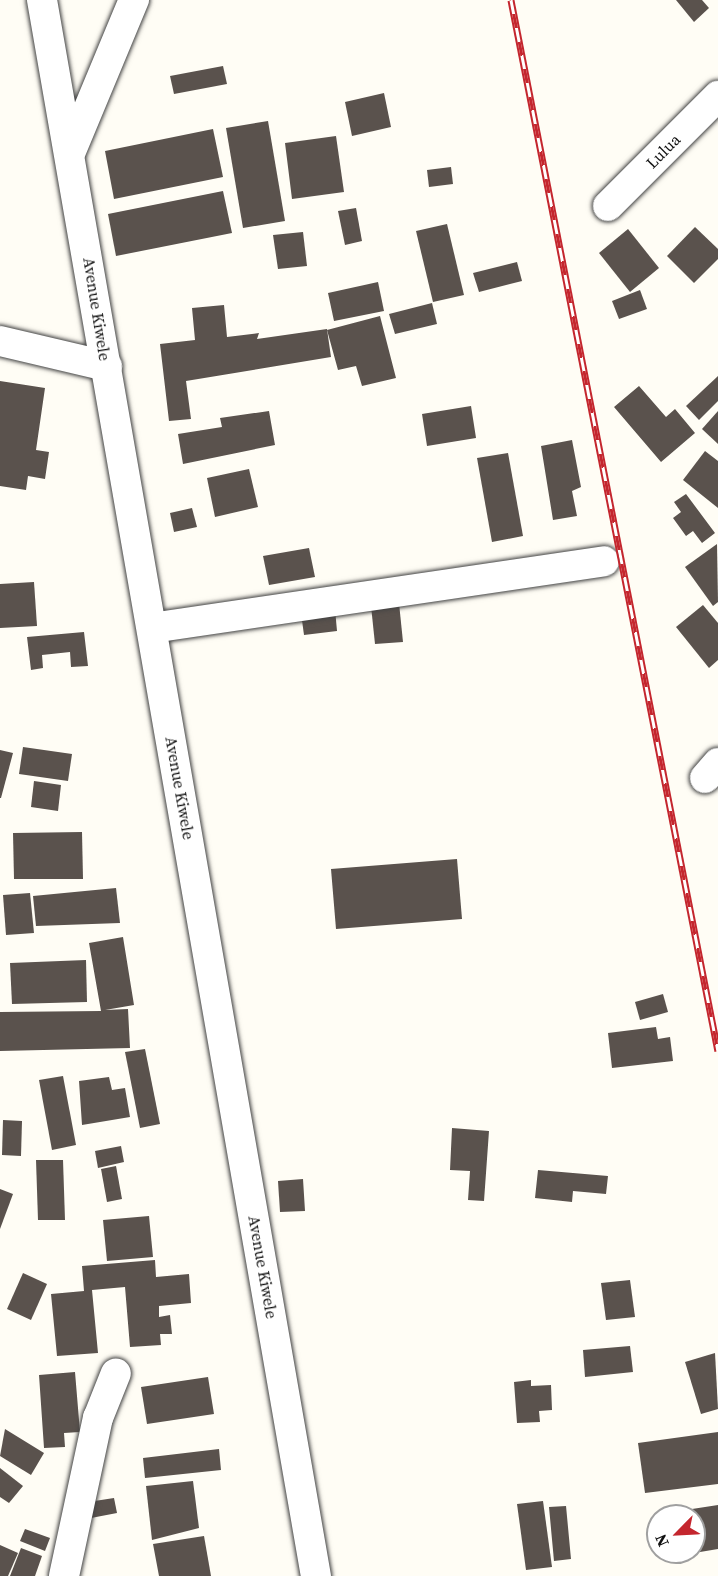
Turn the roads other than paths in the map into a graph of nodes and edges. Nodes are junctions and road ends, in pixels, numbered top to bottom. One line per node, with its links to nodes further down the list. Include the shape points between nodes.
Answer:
1 (42, 0): 4 (street, Avenue Kiwele)
2 (134, 0): 4 (street)
3 (718, 96): 5 (street, Lulua)
4 (71, 151): 7 (street, Avenue Kiwele)
5 (608, 206)
6 (0, 341): 7 (street)
7 (107, 366): 9 (street, Avenue Kiwele)
8 (604, 561): 9 (street)
9 (152, 628): 12 (street, Avenue Kiwele)
10 (116, 1373): 11 (street, via 98,1418)
11 (64, 1576)
12 (316, 1576)

